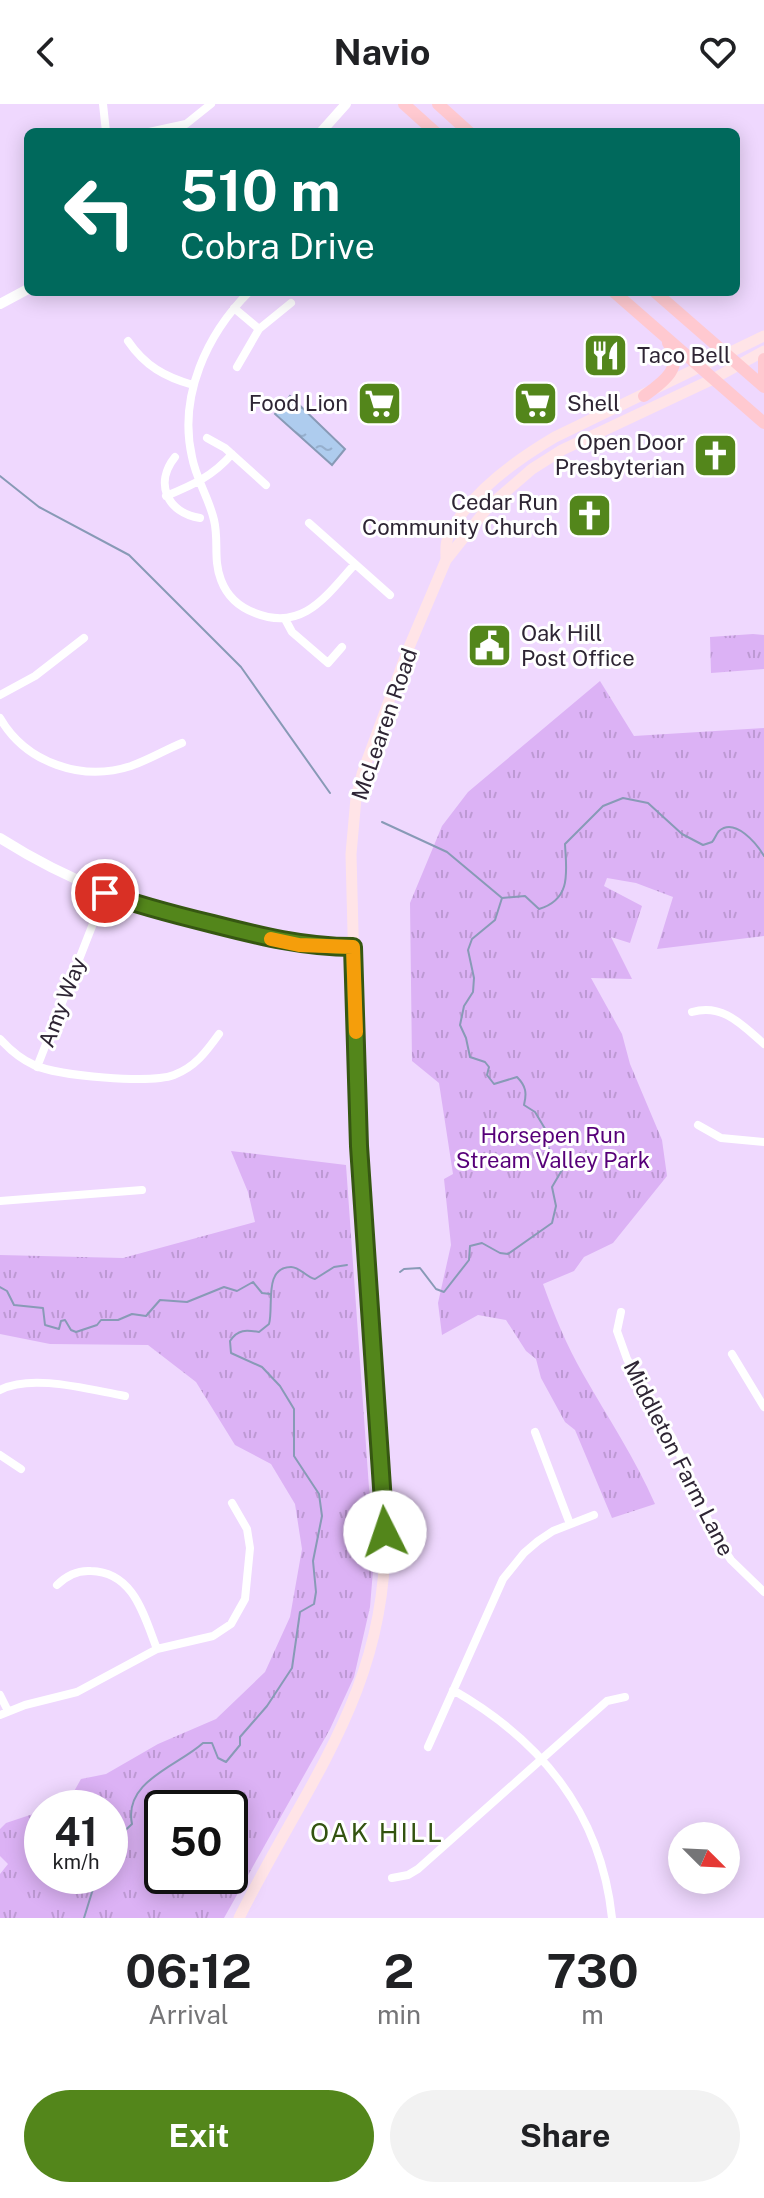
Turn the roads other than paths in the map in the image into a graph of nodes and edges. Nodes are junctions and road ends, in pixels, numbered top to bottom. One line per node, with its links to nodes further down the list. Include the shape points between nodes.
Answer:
1 (103, 104): 6 (street)
2 (211, 104): 7 (street, via 186,124)
3 (346, 104): 8 (street)
4 (404, 104): 9 (main road)
5 (438, 104): 10 (main road)
6 (106, 128)
7 (168, 128)
8 (325, 128)
9 (431, 128)
10 (465, 128)
11 (24, 291): 16 (street)
12 (245, 296): 17 (street)
13 (619, 296): 19 (main road)
14 (660, 296): 24 (main road)
15 (291, 303): 18 (street)
16 (0, 304)
17 (234, 308): 18 (street); 29 (street, via 212,338)
18 (259, 329): 25 (street)
19 (662, 334): 26 (main road); 31 (main road, via 672,349 672,372)
20 (764, 336): 24 (main road, McLearen Road)
21 (128, 341): 29 (street, via 155,370)
22 (764, 351): 24 (main road, McLearen Road)
23 (764, 359): 27 (main road)
24 (733, 360): 26 (main road, McLearen Road); 28 (main road, McLearen Road); 30 (main road)
25 (237, 367)
26 (702, 368): 28 (main road); 31 (main road, McLearen Road)
27 (764, 375)
28 (713, 379): 32 (main road); 41 (main road, McLearen Road, via 545,460 488,507)
29 (193, 385): 36 (street, via 190,445)
30 (764, 387)
31 (644, 396): 41 (main road, McLearen Road, via 555,437 490,484 447,537)
32 (764, 423)
33 (207, 438): 34 (street)
34 (232, 454): 36 (street); 37 (street)
35 (175, 457): 38 (street, via 164,480)
36 (199, 483): 38 (street); 44 (street, via 214,519 217,568 228,594 249,611)
37 (266, 485)
38 (166, 496): 39 (street, via 177,510)
39 (200, 518)
40 (309, 523): 42 (street)
41 (446, 560): 52 (main road, McLearen Road, via 359,786 351,854)
42 (355, 564): 43 (street); 44 (street, via 314,607)
43 (390, 595)
44 (285, 619): 46 (street, via 292,632 328,663)
45 (84, 638): 47 (street)
46 (342, 647)
47 (0, 695)
48 (0, 718): 49 (street, via 34,754 74,770 116,770)
49 (182, 743)
50 (0, 838): 51 (street)
51 (105, 893): 52 (street, via 275,940); 57 (street, Amy Way)
52 (353, 947): 83 (main road, McLearen Road, via 359,1154 385,1532 381,1596 371,1651 351,1709)
53 (692, 1012): 56 (street, via 719,1009)
54 (219, 1034): 57 (street, via 195,1063 162,1078)
55 (0, 1039): 57 (street)
56 (764, 1044)
57 (37, 1067)
58 (698, 1125): 59 (street, via 721,1138)
59 (764, 1142)
60 (142, 1190): 61 (street)
61 (0, 1201)
62 (621, 1312): 74 (street, Middleton Farm Lane, via 617,1331 627,1359 673,1439 715,1536)
63 (732, 1354): 66 (street)
64 (0, 1390): 65 (street, via 31,1382)
65 (125, 1396)
66 (764, 1407)
67 (535, 1432): 72 (street)
68 (0, 1455): 69 (street)
69 (21, 1469)
70 (232, 1503): 75 (street, via 249,1539 241,1609 213,1636)
71 (594, 1515): 72 (street)
72 (570, 1524): 76 (street, via 538,1541 503,1579)
73 (57, 1585): 75 (street, via 81,1571 119,1579 138,1601)
74 (764, 1592)
75 (157, 1649): 79 (street, via 93,1686)
76 (453, 1690): 80 (street); 81 (street, via 504,1722)
77 (0, 1695): 79 (street)
78 (625, 1697): 81 (street, via 607,1701)
79 (4, 1713)
80 (428, 1747)
81 (542, 1758): 82 (street, via 418,1869); 85 (street, via 593,1838)
82 (392, 1878)
83 (245, 1912): 84 (main road, McLearen Road)
84 (239, 1918)
85 (612, 1918)

